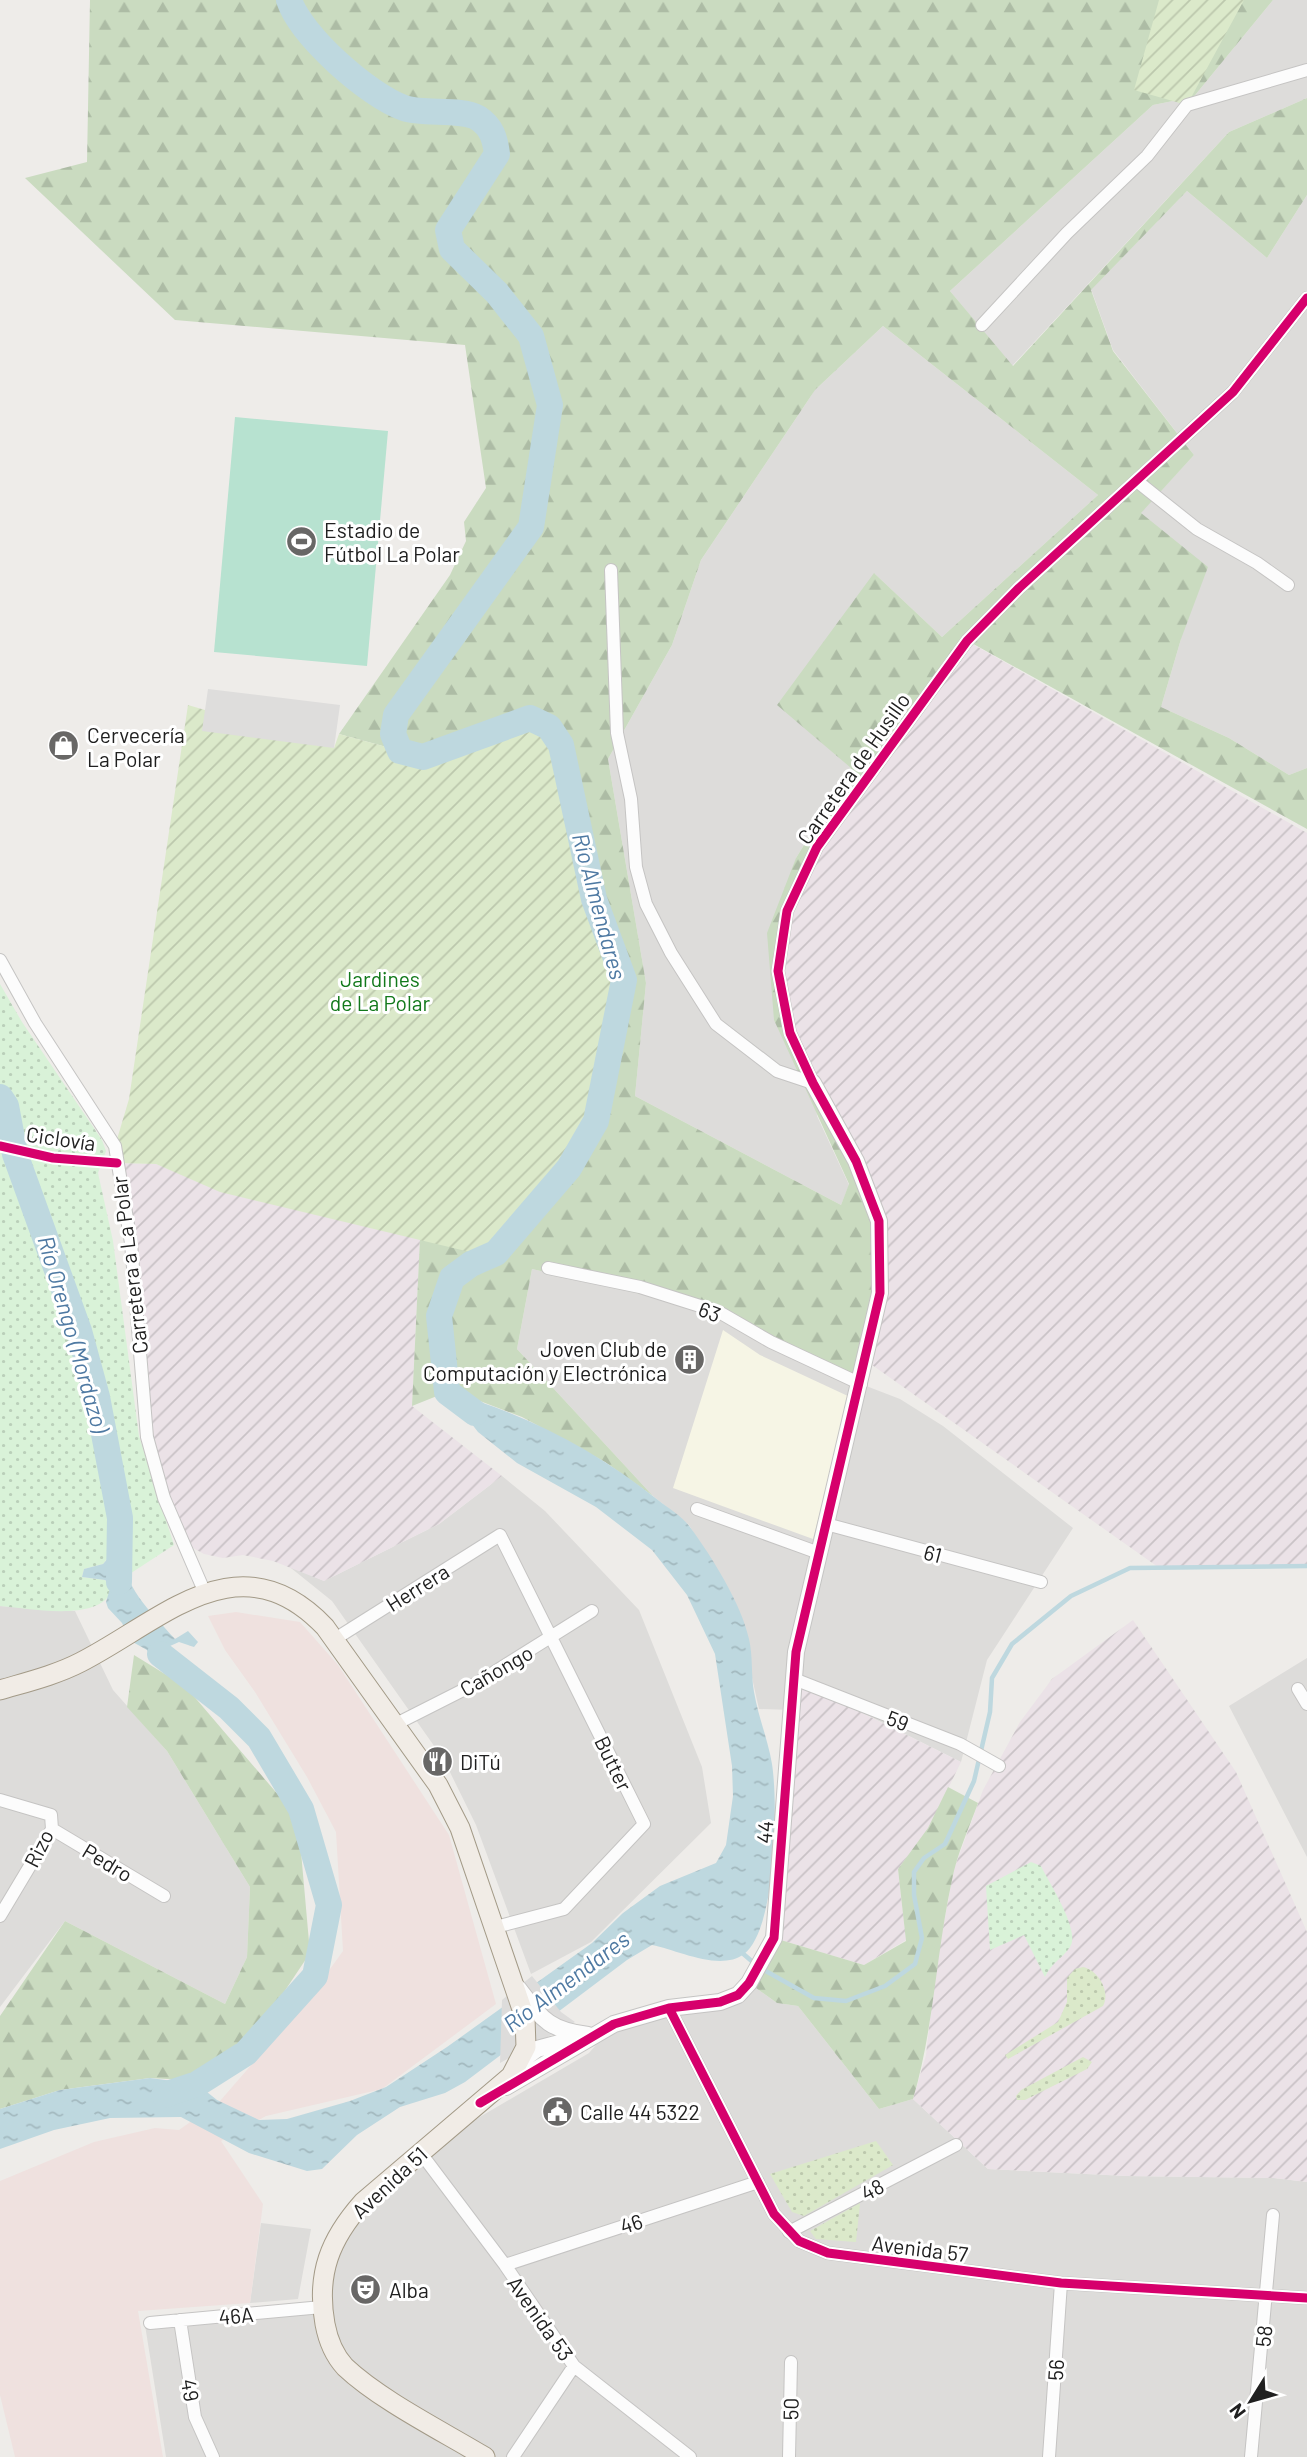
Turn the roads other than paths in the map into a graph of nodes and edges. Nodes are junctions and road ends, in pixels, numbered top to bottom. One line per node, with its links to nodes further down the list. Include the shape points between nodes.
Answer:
1 (1307, 70): 3 (street, via 1187,105 1147,156)
2 (1307, 298): 4 (street, Carretera de Husillo, via 1233,392)
3 (982, 325)
4 (1138, 482): 6 (street, via 1197,529); 8 (street, Carretera de Husillo, via 967,640 817,847 787,911 778,971 790,1033)
5 (611, 570): 8 (street, via 617,733 631,799 636,867 646,904 716,1024 777,1071)
6 (1288, 585)
7 (0, 960): 16 (street, Carretera a La Polar, via 115,1146 131,1244 147,1437)
8 (813, 1083): 10 (street, Carretera de Husillo, via 856,1161 879,1221 880,1293)
9 (548, 1268): 10 (street, 63, via 640,1287 719,1312)
10 (861, 1384): 12 (street, 44)
11 (697, 1509): 14 (street)
12 (826, 1524): 14 (street, 44); 15 (street, 61)
13 (500, 1535): 18 (street, Butter); 19 (street, Herrera)
14 (819, 1553): 20 (street, 44)
15 (1041, 1582)
16 (197, 1595): 19 (main road, via 242,1586 272,1591 315,1617); 22 (main road, via 75,1665)
17 (592, 1611): 18 (street, Cañongo)
18 (552, 1637): 24 (street, Cañongo, via 477,1683); 30 (street, Butter, via 644,1824 564,1909)
19 (335, 1639): 24 (main road)
20 (794, 1679): 25 (street, 59, via 960,1744); 32 (street, 44, via 774,1938 738,1995 720,2002)
21 (1298, 1689): 23 (street)
22 (0, 1690)
23 (1307, 1704)
24 (396, 1724): 30 (main road, via 452,1810)
25 (999, 1766)
26 (0, 1800): 27 (street, Rizo, via 51,1815)
27 (52, 1829): 28 (street, Pedro); 29 (street, Rizo)
28 (164, 1896)
29 (0, 1916)
30 (496, 1927): 31 (main road)
31 (517, 1987): 33 (street, via 558,2031); 34 (main road)
32 (669, 2008): 33 (street, 44); 39 (street, Avenida 57)
33 (593, 2033): 34 (street); 35 (street, 44)
34 (530, 2045): 35 (street); 36 (main road, Avenida 51, via 511,2076)
35 (562, 2052): 36 (street, 44)
36 (480, 2103): 38 (main road, Avenida 51)
37 (956, 2145): 41 (street, 48)
38 (420, 2152): 42 (street, Avenida 53); 46 (main road, Avenida 51, via 363,2202 335,2238 323,2275)
39 (758, 2182): 41 (street, Avenida 57); 42 (street, 46)
40 (1273, 2215): 44 (street, 58)
41 (789, 2232): 43 (street, Avenida 57, via 809,2247 828,2253)
42 (505, 2265): 50 (street, Avenida 53)
43 (1061, 2283): 44 (street, Avenida 57); 56 (street, 56)
44 (1267, 2295): 45 (street, Avenida 57); 57 (street, 58)
45 (1307, 2298)
46 (322, 2307): 47 (street, 46A); 52 (main road, Avenida 51, via 333,2350 344,2365)
47 (180, 2320): 48 (street, 46A); 51 (street, 49, via 195,2417)
48 (150, 2323)
49 (791, 2362): 55 (street, 50)
50 (574, 2366): 53 (street); 54 (street, Avenida 53)
51 (214, 2457)
52 (485, 2457)
53 (513, 2457)
54 (690, 2457)
55 (789, 2457)
56 (1049, 2457)
57 (1251, 2457)

